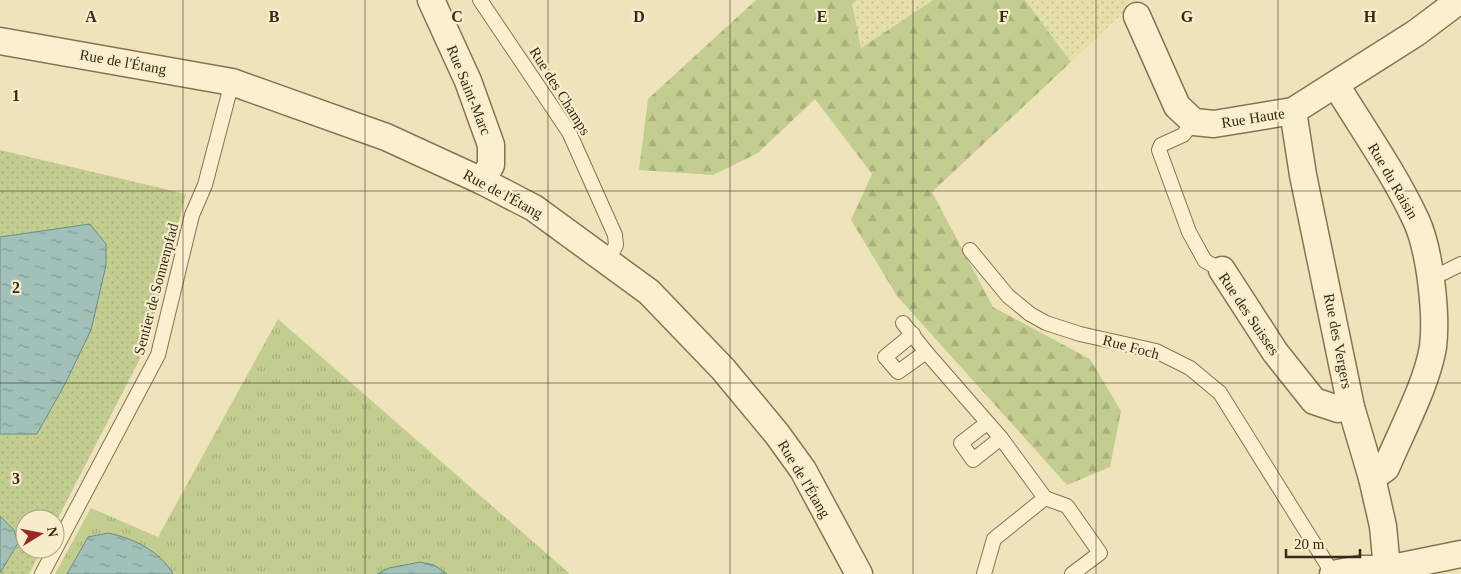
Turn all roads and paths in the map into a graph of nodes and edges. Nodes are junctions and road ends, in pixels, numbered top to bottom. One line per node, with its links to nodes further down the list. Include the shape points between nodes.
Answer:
1 (431, 0): 10 (street, Rue Saint-Marc, via 468,81 491,145 491,165)
2 (480, 0): 12 (lane, Rue des Champs, via 569,132 615,235 616,245)
3 (1460, 0): 7 (street, Rue Haute)
4 (1137, 16): 9 (street, via 1177,106)
5 (0, 41): 6 (street, Rue de l'Étang)
6 (232, 82): 10 (street, Rue de l'Étang, via 386,137); 26 (lane, Sentier de Sonnenpfad, via 205,185 192,215 158,355)
7 (1336, 85): 8 (street, Rue Haute); 15 (street, Rue du Raisin, via 1417,221)
8 (1293, 111): 9 (street, Rue Haute, via 1214,124); 19 (street, Rue des Vergers)
9 (1194, 122): 14 (lane, Rue des Suisses, via 1183,135 1161,145 1159,150 1189,232 1205,261)
10 (482, 181): 12 (street, Rue de l'Étang, via 534,208)
11 (970, 250): 30 (lane, Rue Foch, via 1008,296 1030,314 1080,334 1156,351 1190,368 1220,393)
12 (608, 261): 27 (street, Rue de l'Étang, via 649,292 688,330 777,434 803,470)
13 (1461, 264): 15 (lane)
14 (1222, 270): 19 (street, Rue des Suisses, via 1274,352 1314,401 1338,409)
15 (1429, 276): 22 (street, Rue du Raisin, via 1434,305 1433,347 1426,374 1386,468)
16 (904, 323): 17 (lane)
17 (912, 334): 18 (lane); 18 (lane, via 885,357 898,372)
18 (926, 352): 20 (lane)
19 (1351, 407): 22 (street, Rue des Vergers)
20 (987, 423): 21 (lane); 21 (lane, via 960,443 973,460)
21 (1002, 438): 23 (lane)
22 (1372, 478): 25 (street, Rue des Vergers)
23 (1044, 498): 28 (lane, via 994,539); 29 (lane, via 1067,506 1100,553)
24 (1461, 554): 25 (street, Rue Foch)
25 (1389, 571): 30 (street, Rue Foch, via 1359,569)
26 (42, 574)
27 (859, 574)
28 (984, 574)
29 (1072, 574)
30 (1333, 574)

